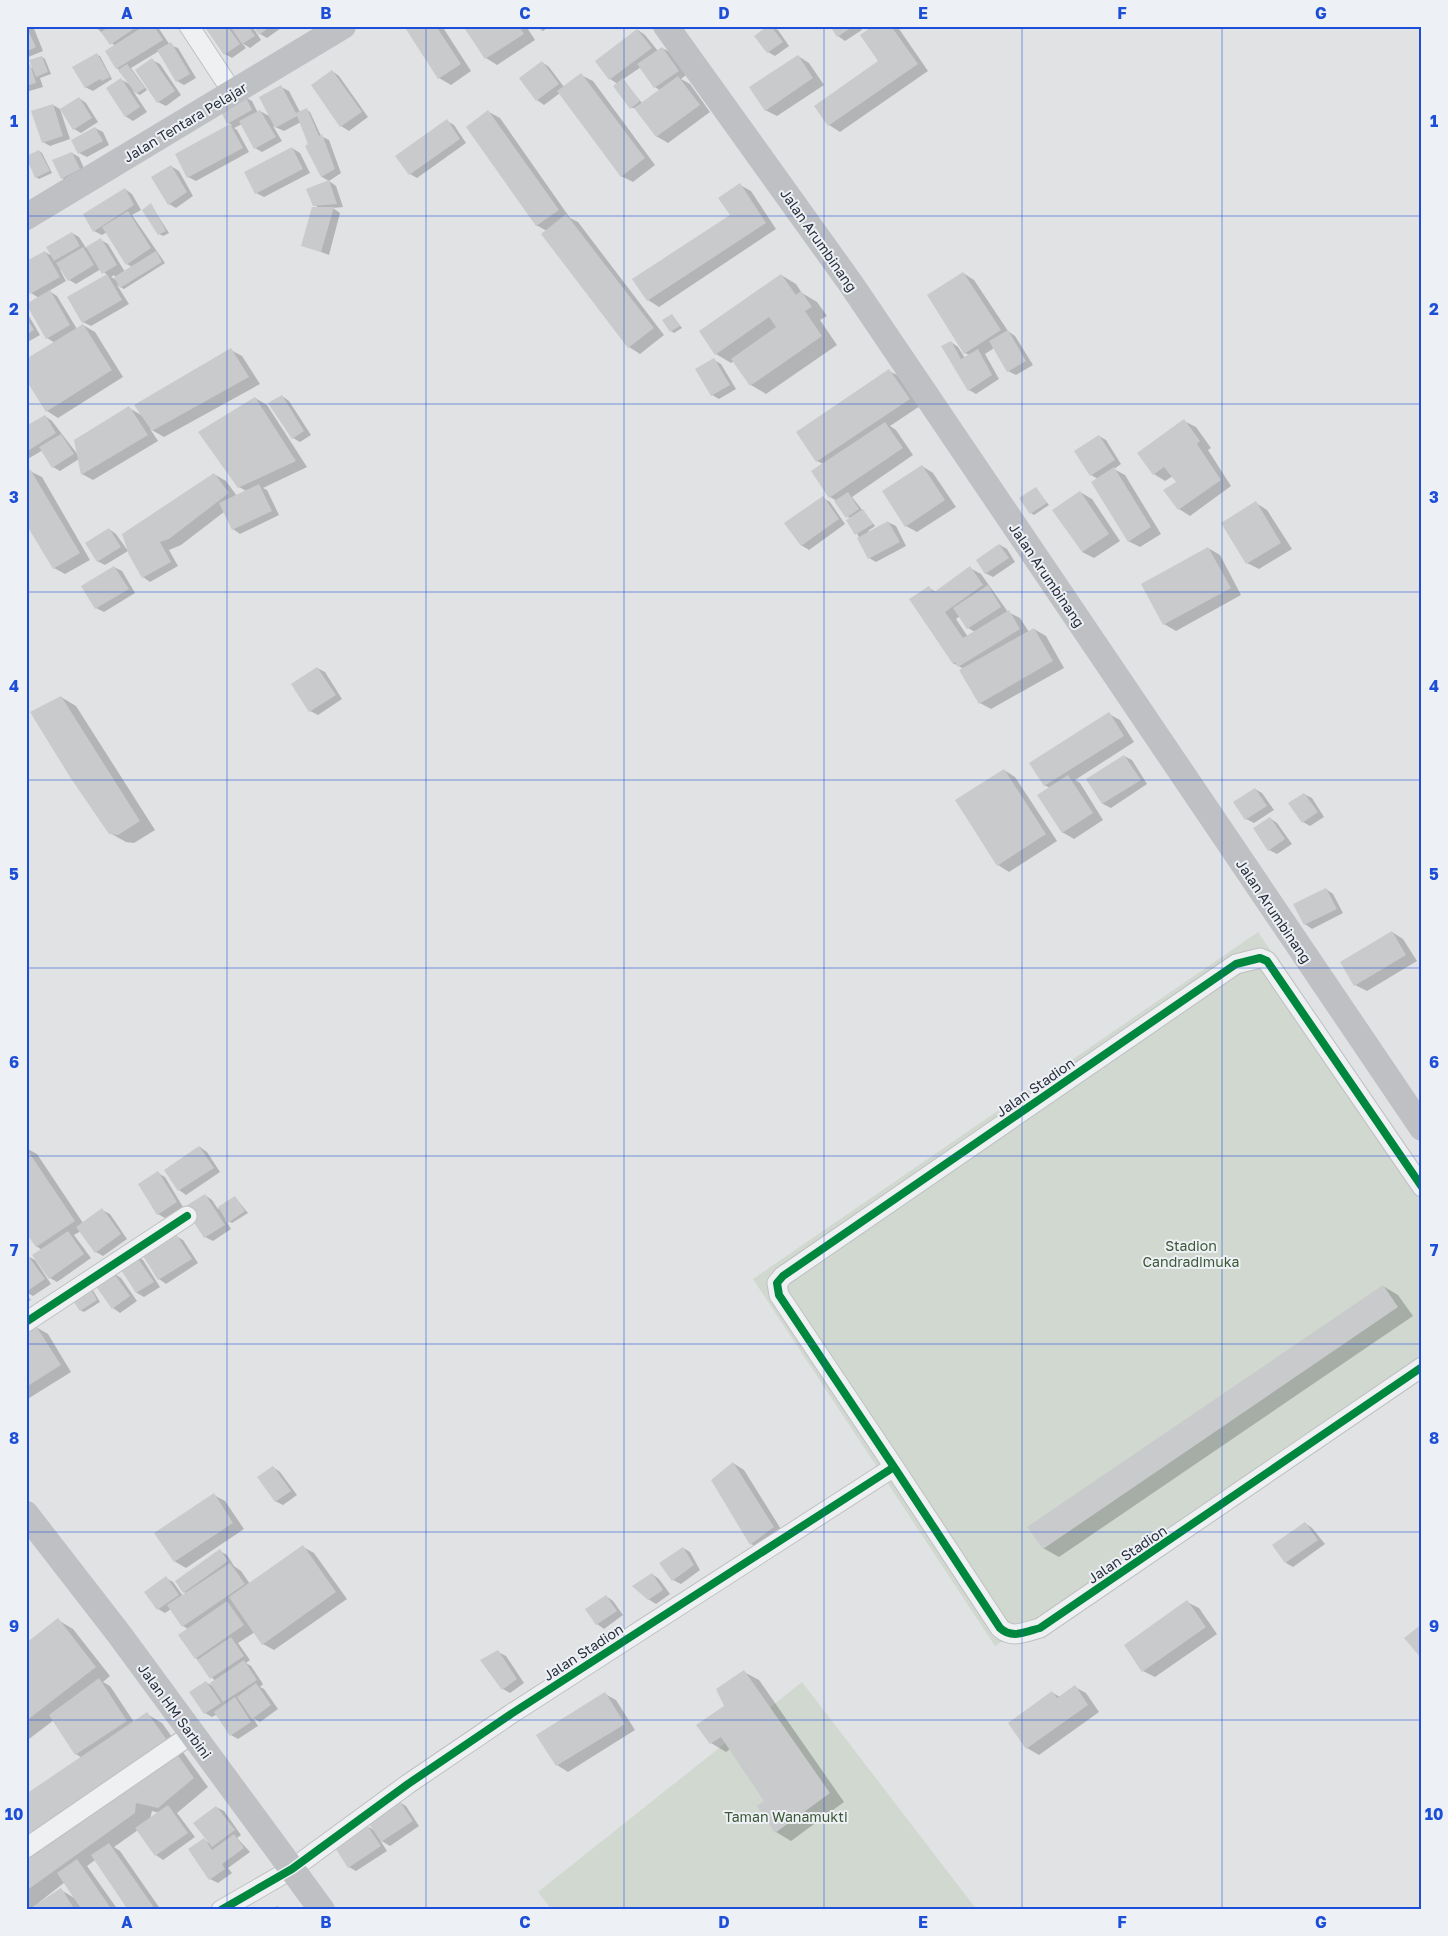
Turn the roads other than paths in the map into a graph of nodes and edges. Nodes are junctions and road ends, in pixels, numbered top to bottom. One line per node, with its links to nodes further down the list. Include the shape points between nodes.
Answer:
1 (189, 26): 4 (street)
2 (343, 26): 4 (main road, Jalan Tentara Pelajar)
3 (666, 26): 6 (main road, Jalan Arumbinang, via 851,284)
4 (233, 93): 5 (main road, Jalan Tentara Pelajar)
5 (26, 216)
6 (1422, 1128)
7 (1422, 1187): 11 (street, Jalan Stadion, via 1267,961 1260,958 1236,964 777,1283 779,1295)
8 (187, 1216): 9 (street)
9 (26, 1322)
10 (1422, 1366): 11 (street, Jalan Stadion, via 1040,1628 1016,1635 1000,1628)
11 (894, 1467): 15 (street, Jalan Stadion, via 511,1714)
12 (26, 1514): 13 (main road, Jalan HM Sarbini)
13 (192, 1734): 14 (street); 15 (main road, Jalan HM Sarbini)
14 (26, 1848)
15 (292, 1869): 16 (street, Jalan Stadion); 17 (main road, Jalan HM Sarbini)
16 (221, 1910)
17 (322, 1910)

